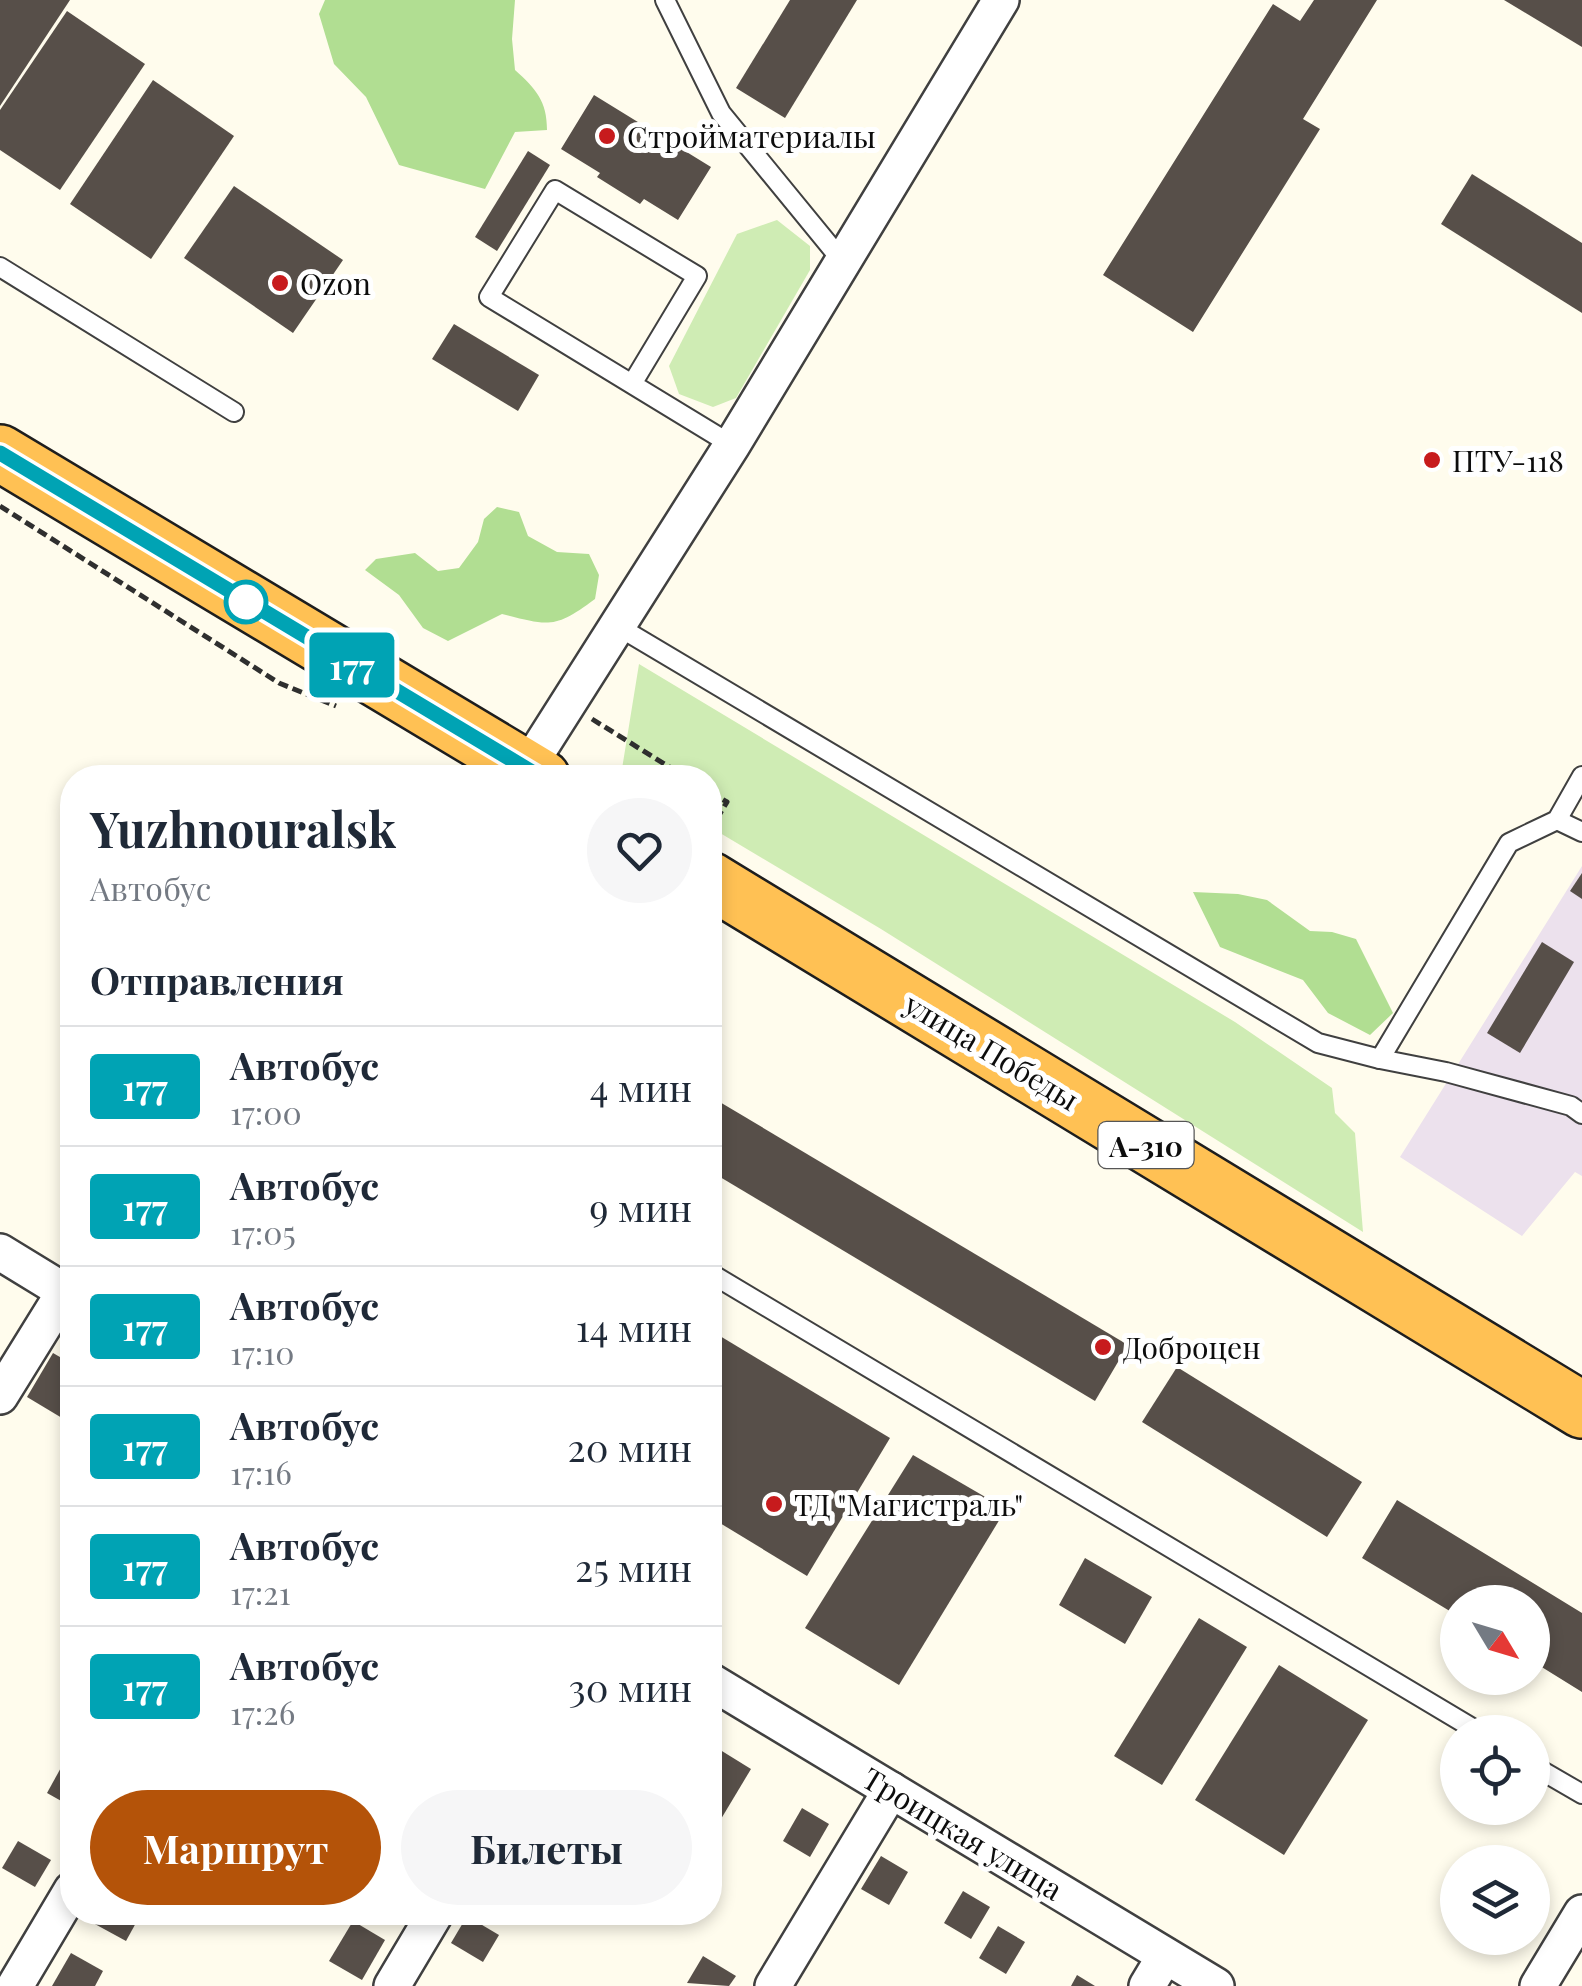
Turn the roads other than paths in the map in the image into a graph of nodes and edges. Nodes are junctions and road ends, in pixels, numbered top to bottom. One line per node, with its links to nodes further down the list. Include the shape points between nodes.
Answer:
1 (664, 0): 3 (lane, via 721,113)
2 (1001, 0): 3 (street)
3 (844, 262): 7 (street)
4 (0, 266): 6 (lane)
5 (632, 384): 5 (lane, via 697,276 555,190 489,297); 7 (lane)
6 (234, 412)
7 (732, 445): 9 (street)
8 (0, 453): 10 (highway)
9 (619, 627): 11 (street); 16 (lane, via 1318,1043)
10 (522, 765)
11 (539, 765)
12 (1582, 776): 13 (lane)
13 (1557, 820): 14 (lane); 16 (lane, via 1509,843)
14 (1582, 832)
15 (722, 887): 23 (highway, улица Победы / А-310)
16 (1380, 1059): 17 (lane)
17 (1582, 1114)
18 (0, 1252): 20 (street)
19 (722, 1280): 25 (lane)
20 (60, 1288)
21 (60, 1306): 22 (street)
22 (0, 1396)
23 (1582, 1410)
24 (722, 1687): 27 (street, Троицкая улица)
25 (1450, 1715)
26 (1550, 1775): 28 (lane)
27 (892, 1790): 32 (street, Троицкая улица); 35 (street)
28 (1582, 1794)
29 (60, 1910): 33 (street)
30 (1582, 1912): 38 (street)
31 (428, 1925): 34 (street)
32 (1166, 1956): 36 (street); 37 (street, Троицкая улица)
33 (15, 1986)
34 (392, 1986)
35 (773, 1986)
36 (1147, 1986)
37 (1216, 1986)
38 (1538, 1986)

